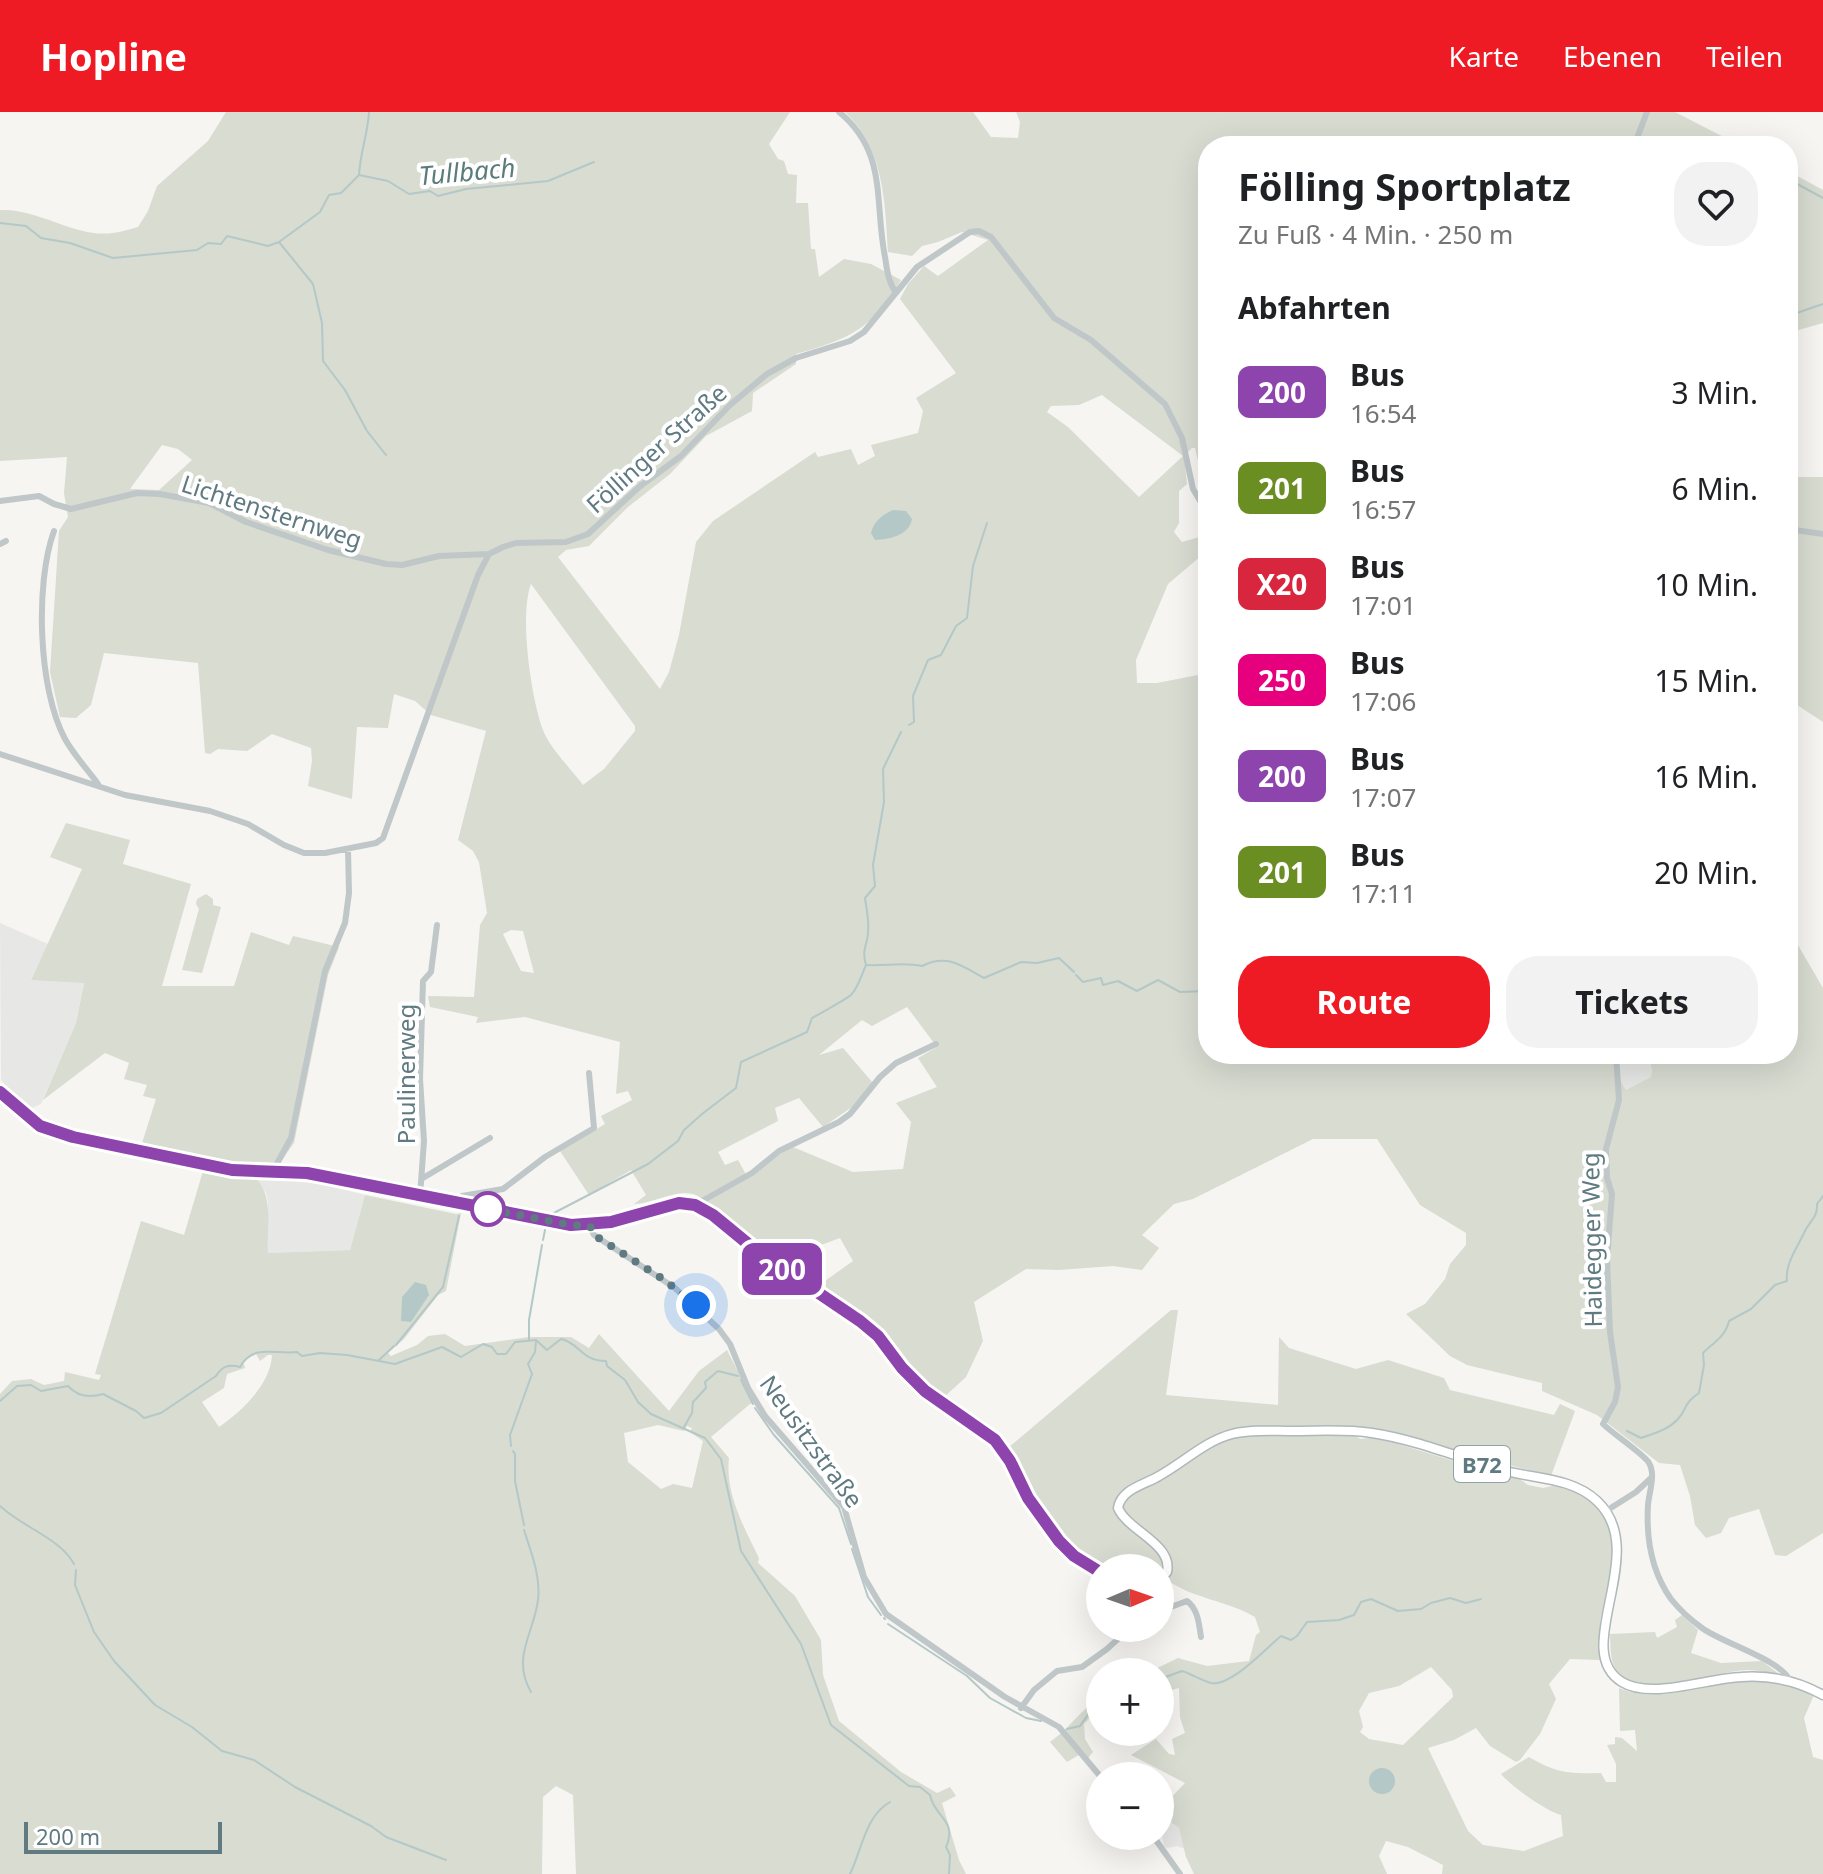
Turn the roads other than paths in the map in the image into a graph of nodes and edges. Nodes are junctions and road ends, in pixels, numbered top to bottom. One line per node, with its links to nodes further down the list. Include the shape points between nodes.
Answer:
1 (839, 112): 4 (street, via 863,137 873,157 883,250)
2 (1647, 112): 3 (street)
3 (1638, 136)
4 (896, 293): 5 (street, Föllinger Straße, via 917,267 962,236 979,231 991,237 1054,318 1091,340 1165,404 1182,438); 10 (street, Föllinger Straße, via 877,319 850,341 796,358 767,374 588,534 566,542 516,543)
5 (1198, 493)
6 (0, 501): 10 (street, Lichtensternweg, via 39,496 71,509 137,493 160,494 209,503 246,522 348,557 386,564)
7 (1798, 530): 9 (street)
8 (54, 531): 12 (street, via 41,623 51,699 65,738)
9 (1823, 534)
10 (489, 554): 13 (street, via 383,838)
11 (0, 754): 12 (street)
12 (98, 785): 13 (street, via 223,815 304,853)
13 (348, 849): 20 (street, via 345,923 325,971 291,1138)
14 (437, 925): 21 (street, Paulinerweg, via 431,972 423,981)
15 (936, 1044): 24 (street, via 896,1063 839,1122 779,1151)
16 (1617, 1064): 26 (street, Haidegger Weg, via 1619,1100 1606,1149 1612,1194 1607,1260 1610,1332 1618,1387 1603,1424 1645,1457)
17 (589, 1073): 23 (street, via 594,1128 589,1133 503,1189 462,1196)
18 (0, 1092): 20 (main road, via 52,1131 232,1170)
19 (490, 1138): 21 (street, Paulinerweg)
20 (273, 1171): 22 (main road)
21 (423, 1178): 22 (street, Paulinerweg)
22 (420, 1196): 23 (main road)
23 (456, 1203): 25 (main road)
24 (695, 1205): 25 (main road, via 671,1203); 29 (main road, via 860,1321 925,1391 995,1440 1059,1541)
25 (590, 1226): 35 (street, Neusitzstraße, via 594,1235 675,1288 719,1329 765,1416 844,1507 864,1577 886,1614)
26 (1652, 1478): 27 (street); 33 (street, via 1651,1553 1672,1601 1702,1629 1771,1664)
27 (1606, 1511): 28 (main road, B72, via 1589,1494 1566,1483 1374,1433 1240,1433 1215,1441 1121,1498 1118,1508 1123,1517); 33 (main road, via 1618,1551 1604,1650 1615,1677 1654,1689 1744,1676)
28 (1164, 1554)
29 (1086, 1563)
30 (1174, 1606): 31 (street, via 1187,1601 1193,1605)
31 (1201, 1637)
32 (1115, 1642): 35 (street, via 1082,1667 1057,1671)
33 (1790, 1681): 34 (main road)
34 (1821, 1694)
35 (1021, 1708): 36 (street, Neusitzstraße, via 1065,1732)
36 (1089, 1762)
37 (1163, 1850): 38 (street)
38 (1180, 1874)

